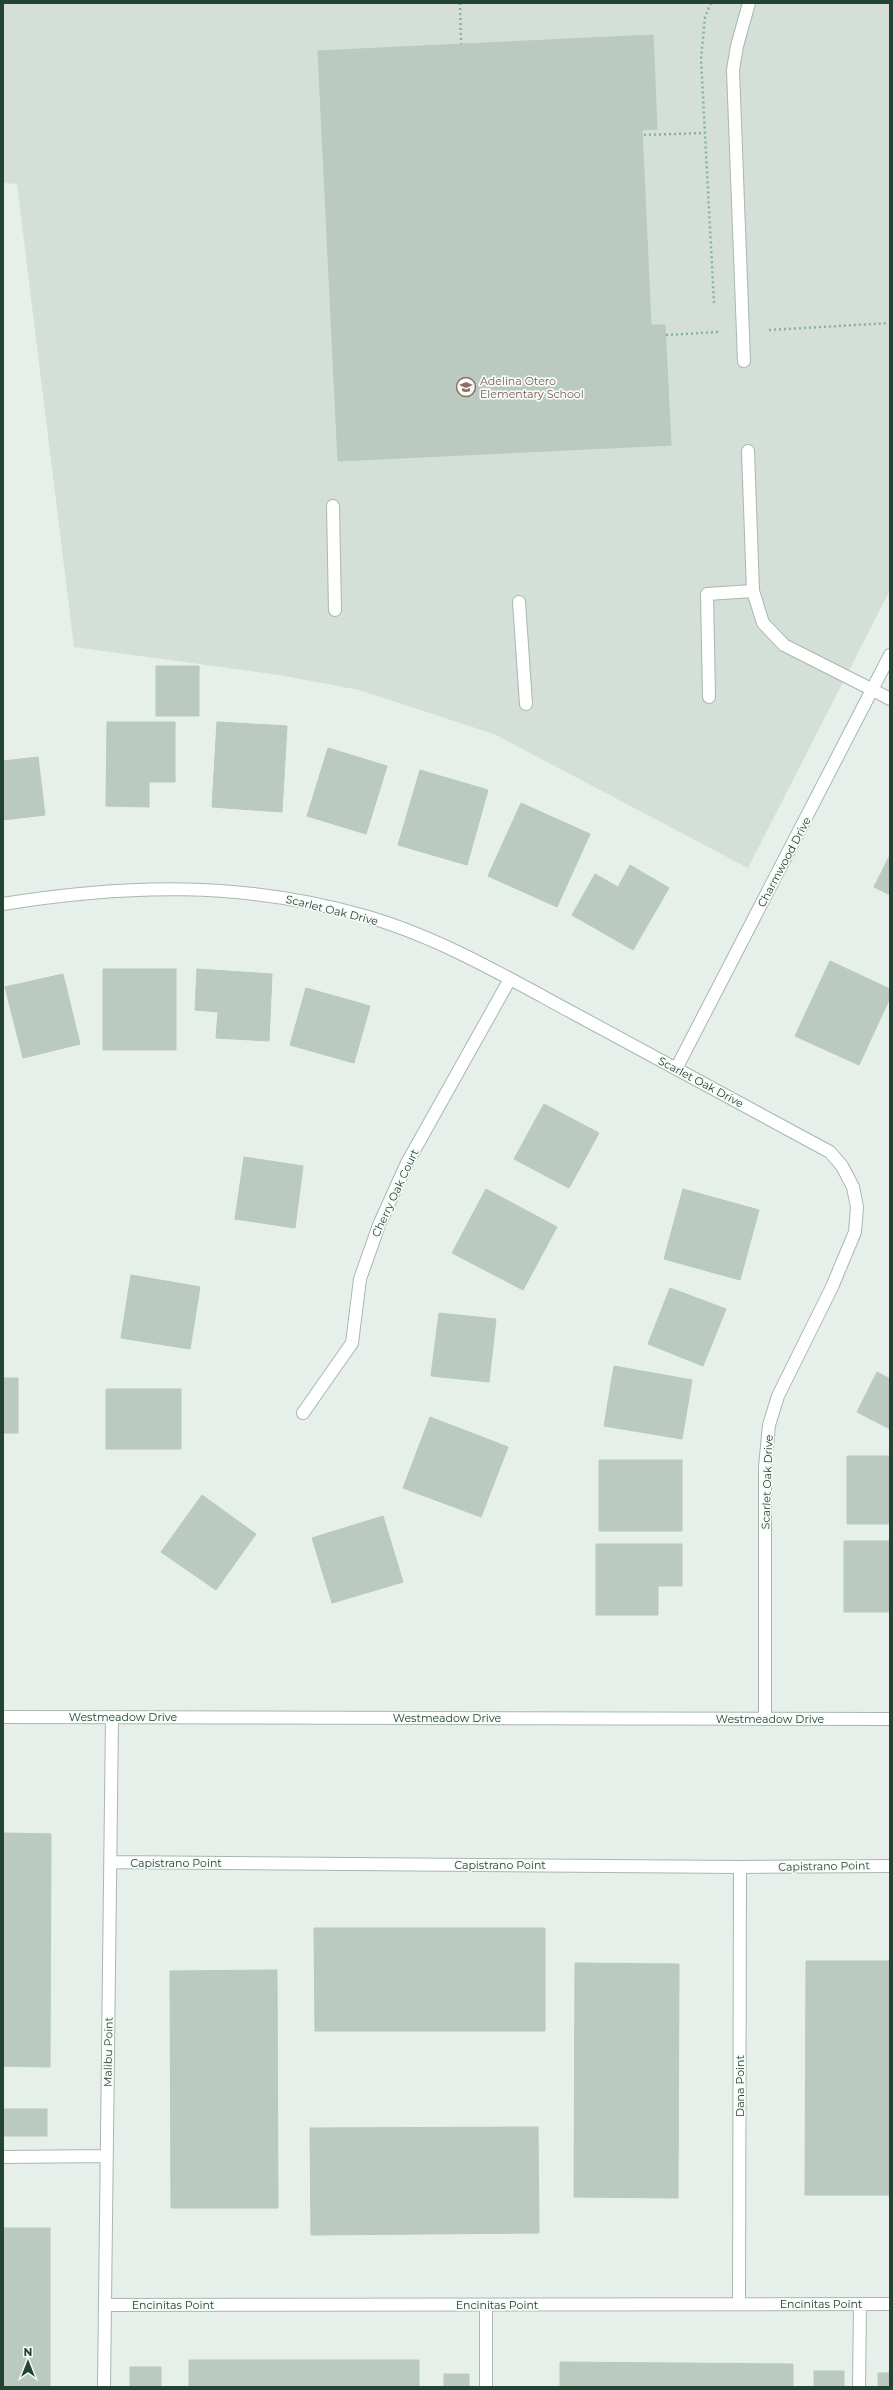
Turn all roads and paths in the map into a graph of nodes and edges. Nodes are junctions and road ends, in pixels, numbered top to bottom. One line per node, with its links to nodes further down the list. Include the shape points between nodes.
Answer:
1 (460, 3): 4 (path)
2 (711, 3): 5 (path, via 705,17 701,59)
3 (749, 3): 10 (street, via 736,46 733,70)
4 (461, 44)
5 (705, 133): 6 (path); 7 (path)
6 (644, 135)
7 (715, 308)
8 (890, 323): 10 (path)
9 (716, 324): 11 (path)
10 (743, 331): 11 (path); 14 (street)
11 (716, 332): 12 (path); 13 (path)
12 (666, 335)
13 (716, 340)
14 (744, 362)
15 (748, 451): 17 (street)
16 (333, 506): 19 (street)
17 (753, 591): 21 (street, via 763,623 784,645); 22 (street, via 707,594)
18 (519, 602): 24 (street)
19 (335, 610)
20 (890, 655): 21 (street, Charmwood Drive)
21 (873, 690): 23 (street); 27 (street, Charmwood Drive)
22 (710, 697)
23 (890, 699)
24 (526, 704)
25 (3, 904): 26 (street, Scarlet Oak Drive, via 69,894 145,888 226,890 303,901 366,916 422,937)
26 (510, 979): 27 (street, Scarlet Oak Drive); 28 (street, Cherry Oak Court, via 408,1163 379,1225 360,1279 352,1343)
27 (676, 1069): 31 (street, Scarlet Oak Drive, via 830,1152 842,1166 853,1187 857,1208 855,1232 832,1287 778,1396 769,1425 765,1467)
28 (303, 1413)
29 (3, 1717): 30 (street, Westmeadow Drive)
30 (112, 1717): 31 (street, Westmeadow Drive); 33 (street, Malibu Point)
31 (765, 1719): 32 (street, Westmeadow Drive)
32 (890, 1719)
33 (111, 1862): 35 (street, Capistrano Point); 36 (street, Malibu Point)
34 (890, 1866): 35 (street, Capistrano Point)
35 (740, 1867): 38 (street, Dana Point)
36 (107, 2156): 37 (street); 41 (street, Malibu Point)
37 (3, 2157)
38 (739, 2304): 39 (street, Encinitas Point); 42 (street, Encinitas Point)
39 (860, 2304): 40 (street, Encinitas Point); 45 (street)
40 (890, 2304)
41 (104, 2305): 42 (street, Encinitas Point); 43 (street, Malibu Point)
42 (486, 2305): 44 (street)
43 (104, 2387)
44 (486, 2387)
45 (859, 2387)

